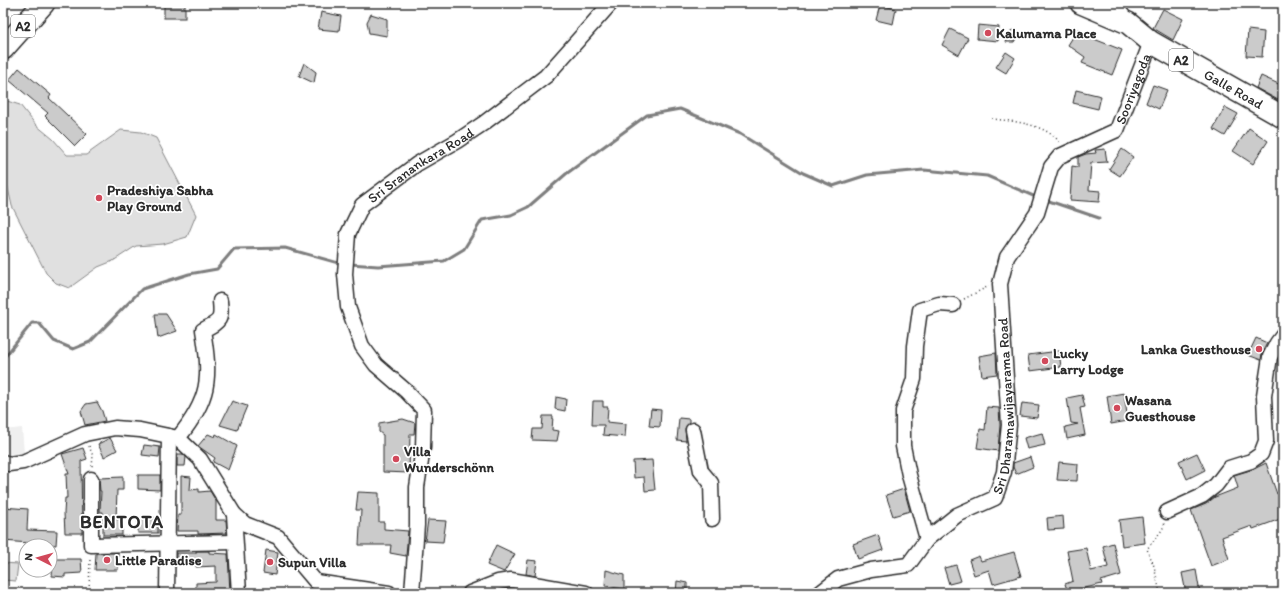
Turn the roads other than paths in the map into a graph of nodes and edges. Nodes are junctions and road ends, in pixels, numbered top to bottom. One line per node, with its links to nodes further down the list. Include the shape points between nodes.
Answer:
1 (44, 3): 7 (highway, A2)
2 (611, 3): 26 (street, Sri Sranankara Road, via 546,76 484,123 417,164 362,205 348,234 345,274 348,308 362,346 376,365 424,410)
3 (1081, 3): 5 (highway, Galle Road / A2)
4 (1114, 3): 5 (street)
5 (1128, 23): 6 (highway, Galle Road / A2)
6 (1151, 42): 8 (highway, Galle Road / A2); 9 (street, Sooriyagoda, via 1117,130 1060,156 1051,167)
7 (3, 49)
8 (1283, 117)
9 (1037, 213): 20 (street, Sri Dharamawijayarama Road, via 1007,257 1000,284 1009,425 1004,472 995,498 957,515)
10 (220, 301): 14 (street, via 222,314 218,322 203,330 208,382 202,402 194,417)
11 (953, 305): 20 (street, via 939,304 920,310 914,379 903,411 902,446)
12 (1283, 335): 17 (street, via 1270,357 1264,396 1266,441 1261,454 1251,461 1229,468 1216,485 1202,496)
13 (693, 430): 19 (street, via 701,471 711,483)
14 (174, 437): 15 (street, via 115,428 85,434 23,462); 18 (street, via 200,459); 22 (street)
15 (3, 462)
16 (91, 479): 22 (street, via 91,545)
17 (1167, 512)
18 (234, 514): 21 (street); 25 (street, via 245,524 278,537 316,582)
19 (712, 519)
20 (927, 539): 29 (street, Sri Dharamawijayarama Road, via 908,565 871,570 838,579)
21 (235, 542): 22 (street); 24 (street)
22 (168, 543): 23 (street)
23 (167, 593)
24 (239, 593)
25 (389, 593)
26 (412, 593)
27 (470, 593): 28 (street, via 498,582 511,580)
28 (586, 593)
29 (820, 593)

